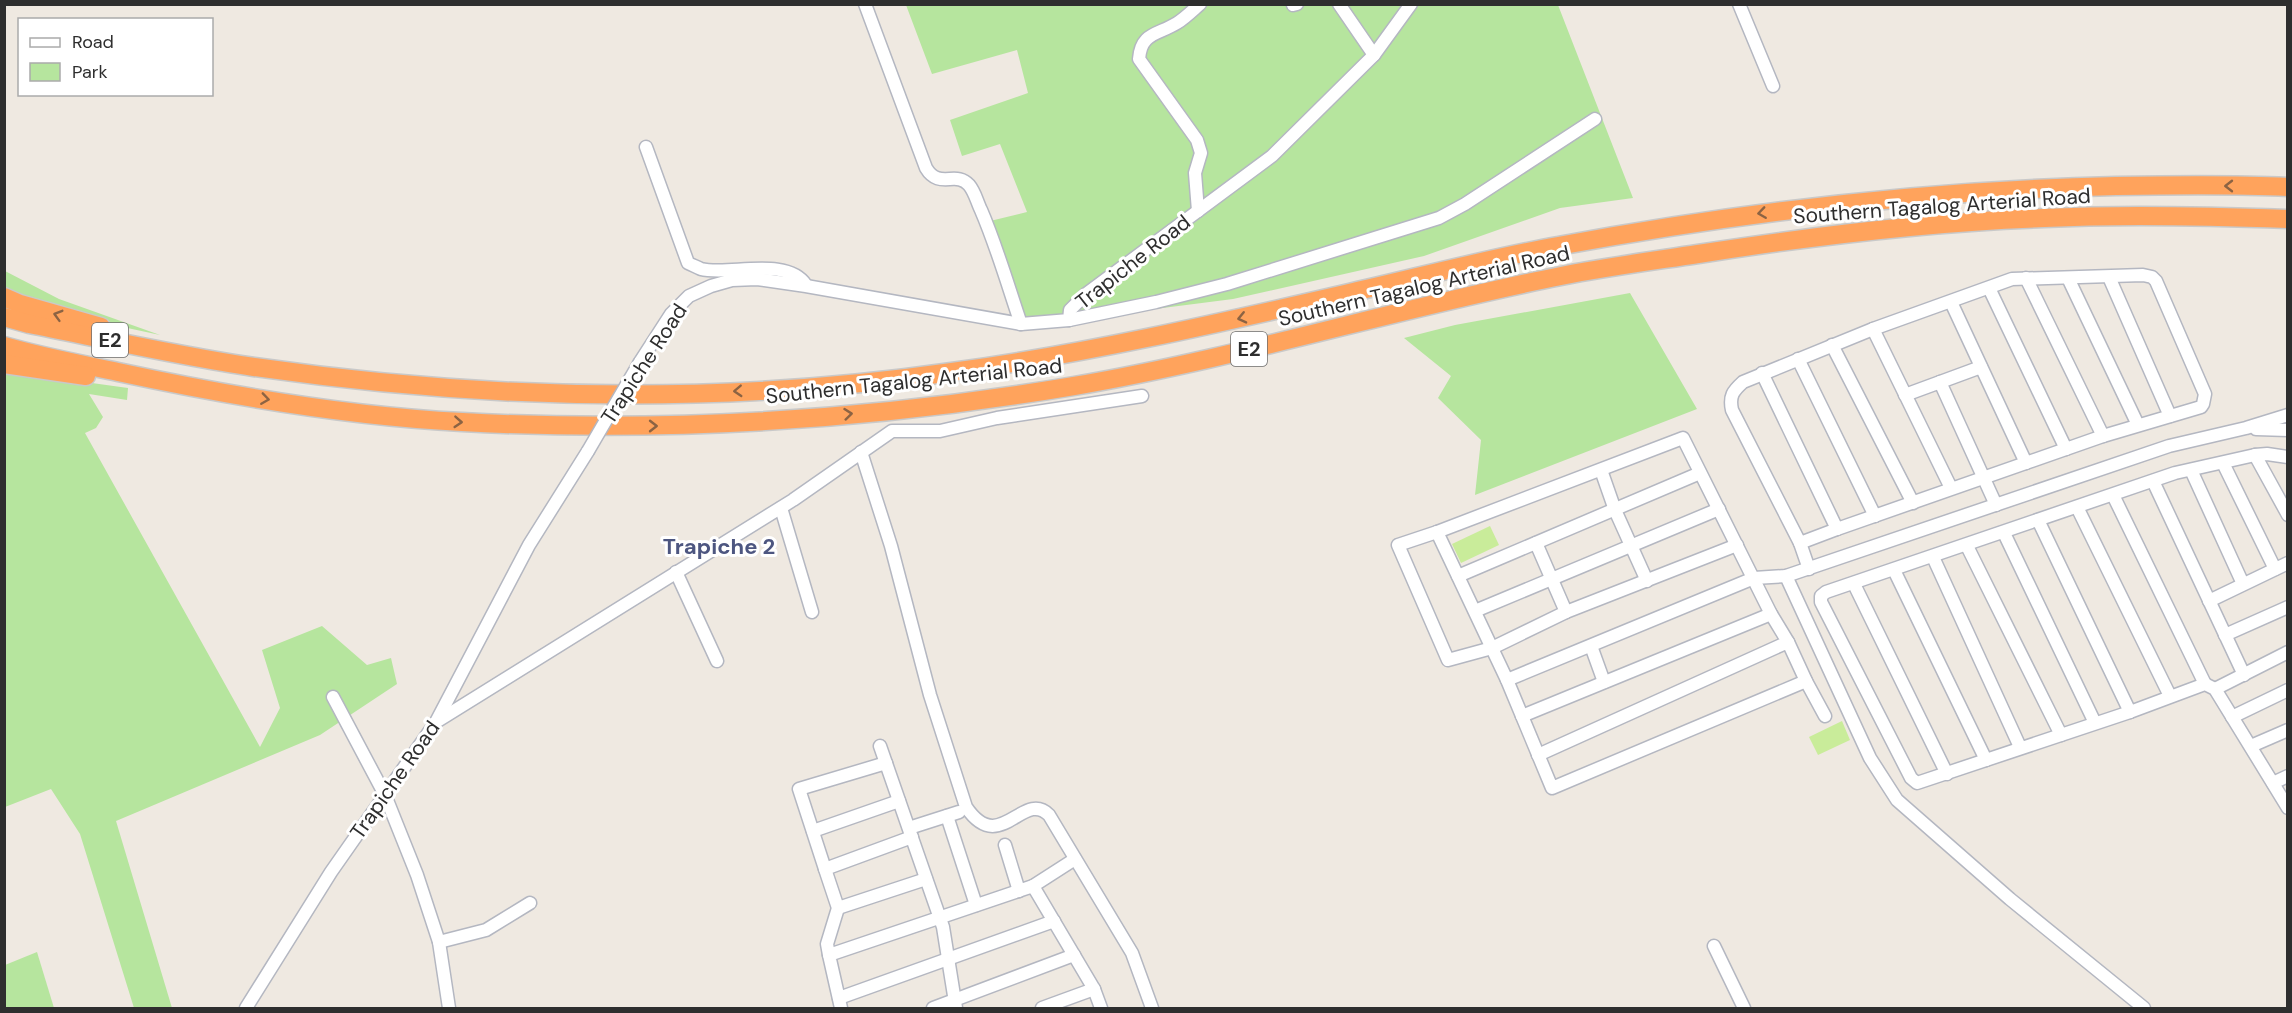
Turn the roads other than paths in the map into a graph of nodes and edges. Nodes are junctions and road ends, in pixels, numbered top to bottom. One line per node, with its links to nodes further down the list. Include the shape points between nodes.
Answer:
1 (865, 4): 22 (street, via 926,168 937,180 965,181 971,187 990,230)
2 (1200, 4): 11 (street, via 1179,22 1144,39 1139,48 1139,59 1197,140 1201,153 1195,173)
3 (1339, 4): 6 (street)
4 (1411, 4): 6 (street, Trapiche Road)
5 (1739, 4): 7 (street)
6 (1374, 55): 11 (street, Trapiche Road, via 1272,156)
7 (1773, 86)
8 (1595, 119): 21 (street, via 1439,218 1227,284)
9 (646, 147): 16 (street, via 688,263 713,270 779,271 802,279)
10 (2288, 187): 27 (highway, Southern Tagalog Arterial Road / E2, one-way to 27, via 2054,188 1794,208 1553,247 1067,355 945,374 810,387 686,394 459,389 349,379)
11 (1198, 211): 21 (street, Trapiche Road, via 1086,294 1070,310)
12 (2288, 219): 32 (highway, Southern Tagalog Arterial Road / E2, one-way to 12, via 457,422 686,426 812,418 953,404 1078,385 1561,276 1796,239 1902,227 2046,218)
13 (2109, 277): 15 (street); 36 (street); 36 (street, via 2144,275 2156,281 2205,394 2201,407)
14 (2026, 278): 15 (street); 17 (street); 40 (street)
15 (2068, 278): 37 (street)
16 (806, 286): 22 (street, Trapiche Road); 108 (street, Trapiche Road, bridge, via 757,279 732,280 689,296 672,314 529,545)
17 (1989, 288): 19 (street); 41 (street)
18 (4, 297): 27 (highway, one-way to 18)
19 (1951, 302): 23 (street); 29 (street)
20 (4, 317): 27 (highway, Southern Tagalog Arterial Road / E2)
21 (1069, 320): 22 (street, Trapiche Road)
22 (1021, 324)
23 (1873, 329): 24 (street); 33 (street)
24 (1832, 345): 26 (street); 54 (street)
25 (4, 346): 32 (highway, Southern Tagalog Arterial Road / E2)
26 (1798, 358): 30 (street); 61 (street)
27 (215, 360)
28 (4, 364): 32 (highway)
29 (1981, 367): 31 (street); 46 (street)
30 (1762, 373): 63 (street); 67 (street, via 1733,390 1732,410)
31 (1940, 382): 33 (street); 50 (street)
32 (207, 391)
33 (1905, 395): 52 (street)
34 (1142, 396): 42 (street, via 939,431 892,431)
35 (2288, 415): 38 (street)
36 (2170, 416): 37 (street)
37 (2138, 424): 40 (street)
38 (2246, 428): 39 (street); 55 (street, via 2169,446)
39 (2288, 430)
40 (2103, 436): 41 (street)
41 (2066, 449): 46 (street)
42 (861, 452): 57 (street); 127 (street, via 966,807 977,821 991,827 1033,809 1044,810)
43 (2255, 455): 44 (street); 45 (street); 60 (street)
44 (2288, 458)
45 (2223, 462): 48 (street); 74 (street)
46 (2026, 463): 50 (street)
47 (1601, 470): 49 (street, via 1683,438); 59 (street); 64 (street)
48 (2191, 470): 51 (street); 83 (street)
49 (1700, 473): 58 (street); 59 (street)
50 (1984, 478): 52 (street); 55 (street)
51 (2153, 481): 53 (street); 84 (street)
52 (1951, 488): 54 (street)
53 (2113, 495): 56 (street); 100 (street)
54 (1913, 503): 61 (street)
55 (1996, 505): 73 (street)
56 (2077, 507): 62 (street); 102 (street)
57 (781, 508): 76 (street); 87 (street)
58 (1719, 509): 68 (street); 69 (street)
59 (1615, 510): 66 (street); 69 (street)
60 (2288, 515)
61 (1875, 516): 63 (street)
62 (2038, 520): 65 (street); 104 (street)
63 (1837, 529): 67 (street)
64 (1437, 532): 77 (street); 93 (street, via 1398,545 1448,660)
65 (2004, 533): 70 (street); 109 (street)
66 (1536, 543): 77 (street); 80 (street)
67 (1800, 543): 73 (street)
68 (1737, 545): 79 (street); 81 (street)
69 (1630, 546): 80 (street); 81 (street)
70 (1967, 546): 71 (street); 111 (street)
71 (1933, 557): 75 (street); 114 (street)
72 (2288, 563): 74 (street)
73 (1809, 569): 78 (street)
74 (2274, 569): 83 (street)
75 (1894, 570): 82 (street); 116 (street)
76 (676, 572): 95 (street); 108 (street)
77 (1458, 576): 86 (street)
78 (1786, 576): 79 (street); 152 (street, via 1870,758 1897,800)
79 (1754, 578): 89 (street); 92 (street)
80 (1551, 579): 86 (street); 88 (street)
81 (1647, 580): 88 (street)
82 (1854, 584): 118 (street); 118 (street, via 1826,592 1821,602 1911,778 1917,783)
83 (2243, 584): 84 (street)
84 (2209, 601): 90 (street)
85 (2288, 607): 90 (street)
86 (1475, 611): 93 (street)
87 (812, 612)
88 (1566, 612): 93 (street)
89 (1771, 614): 91 (street); 99 (street)
90 (2225, 635): 96 (street)
91 (1788, 642): 98 (street); 115 (street)
92 (1591, 646): 97 (street); 99 (street)
93 (1492, 648): 97 (street)
94 (2288, 652): 96 (street)
95 (717, 661)
96 (2244, 675): 100 (street)
97 (1507, 680): 105 (street)
98 (1806, 681): 106 (street); 115 (street, via 1552,788)
99 (1604, 682): 105 (street)
100 (2210, 687): 102 (street); 107 (street)
101 (2288, 690): 107 (street)
102 (2170, 696): 104 (street)
103 (333, 697): 121 (street)
104 (2130, 712): 109 (street)
105 (1522, 716): 115 (street)
106 (1825, 716)
107 (2232, 717): 113 (street)
108 (436, 722): 121 (street, Trapiche Road)
109 (2095, 723): 111 (street)
110 (2288, 730): 113 (street)
111 (2061, 735): 114 (street)
112 (880, 746): 117 (street)
113 (2251, 746): 120 (street)
114 (2020, 747): 116 (street)
115 (1538, 755)
116 (1986, 760): 118 (street)
117 (886, 763): 122 (street); 124 (street, via 799,789)
118 (1947, 774)
119 (2288, 776): 120 (street)
120 (2273, 783): 123 (street)
121 (385, 795): 137 (street); 145 (street, Trapiche Road, via 331,872)
122 (899, 801): 124 (street); 125 (street)
123 (2288, 808)
124 (813, 831): 128 (street)
125 (910, 832): 128 (street); 129 (street); 133 (street, via 953,814)
126 (1005, 845): 131 (street)
127 (1075, 859): 130 (street); 150 (street, via 1132,953)
128 (825, 869): 134 (street)
129 (926, 879): 134 (street); 135 (street)
130 (1033, 886): 131 (street); 136 (street)
131 (1019, 891): 133 (street)
132 (530, 903): 137 (street, via 485,930)
133 (976, 905): 135 (street)
134 (838, 908): 139 (street, via 827,944)
135 (940, 917): 139 (street); 141 (street)
136 (1054, 921): 140 (street); 141 (street)
137 (440, 942): 146 (street)
138 (1714, 946): 151 (street)
139 (829, 955): 143 (street)
140 (1074, 956): 142 (street); 144 (street)
141 (948, 960): 143 (street); 144 (street)
142 (1094, 989): 148 (street); 149 (street)
143 (840, 1003)
144 (955, 1005): 147 (street)
145 (246, 1008)
146 (449, 1008)
147 (933, 1008)
148 (1042, 1008)
149 (1101, 1008)
150 (1152, 1008)
151 (1744, 1008)
152 (2144, 1008)

